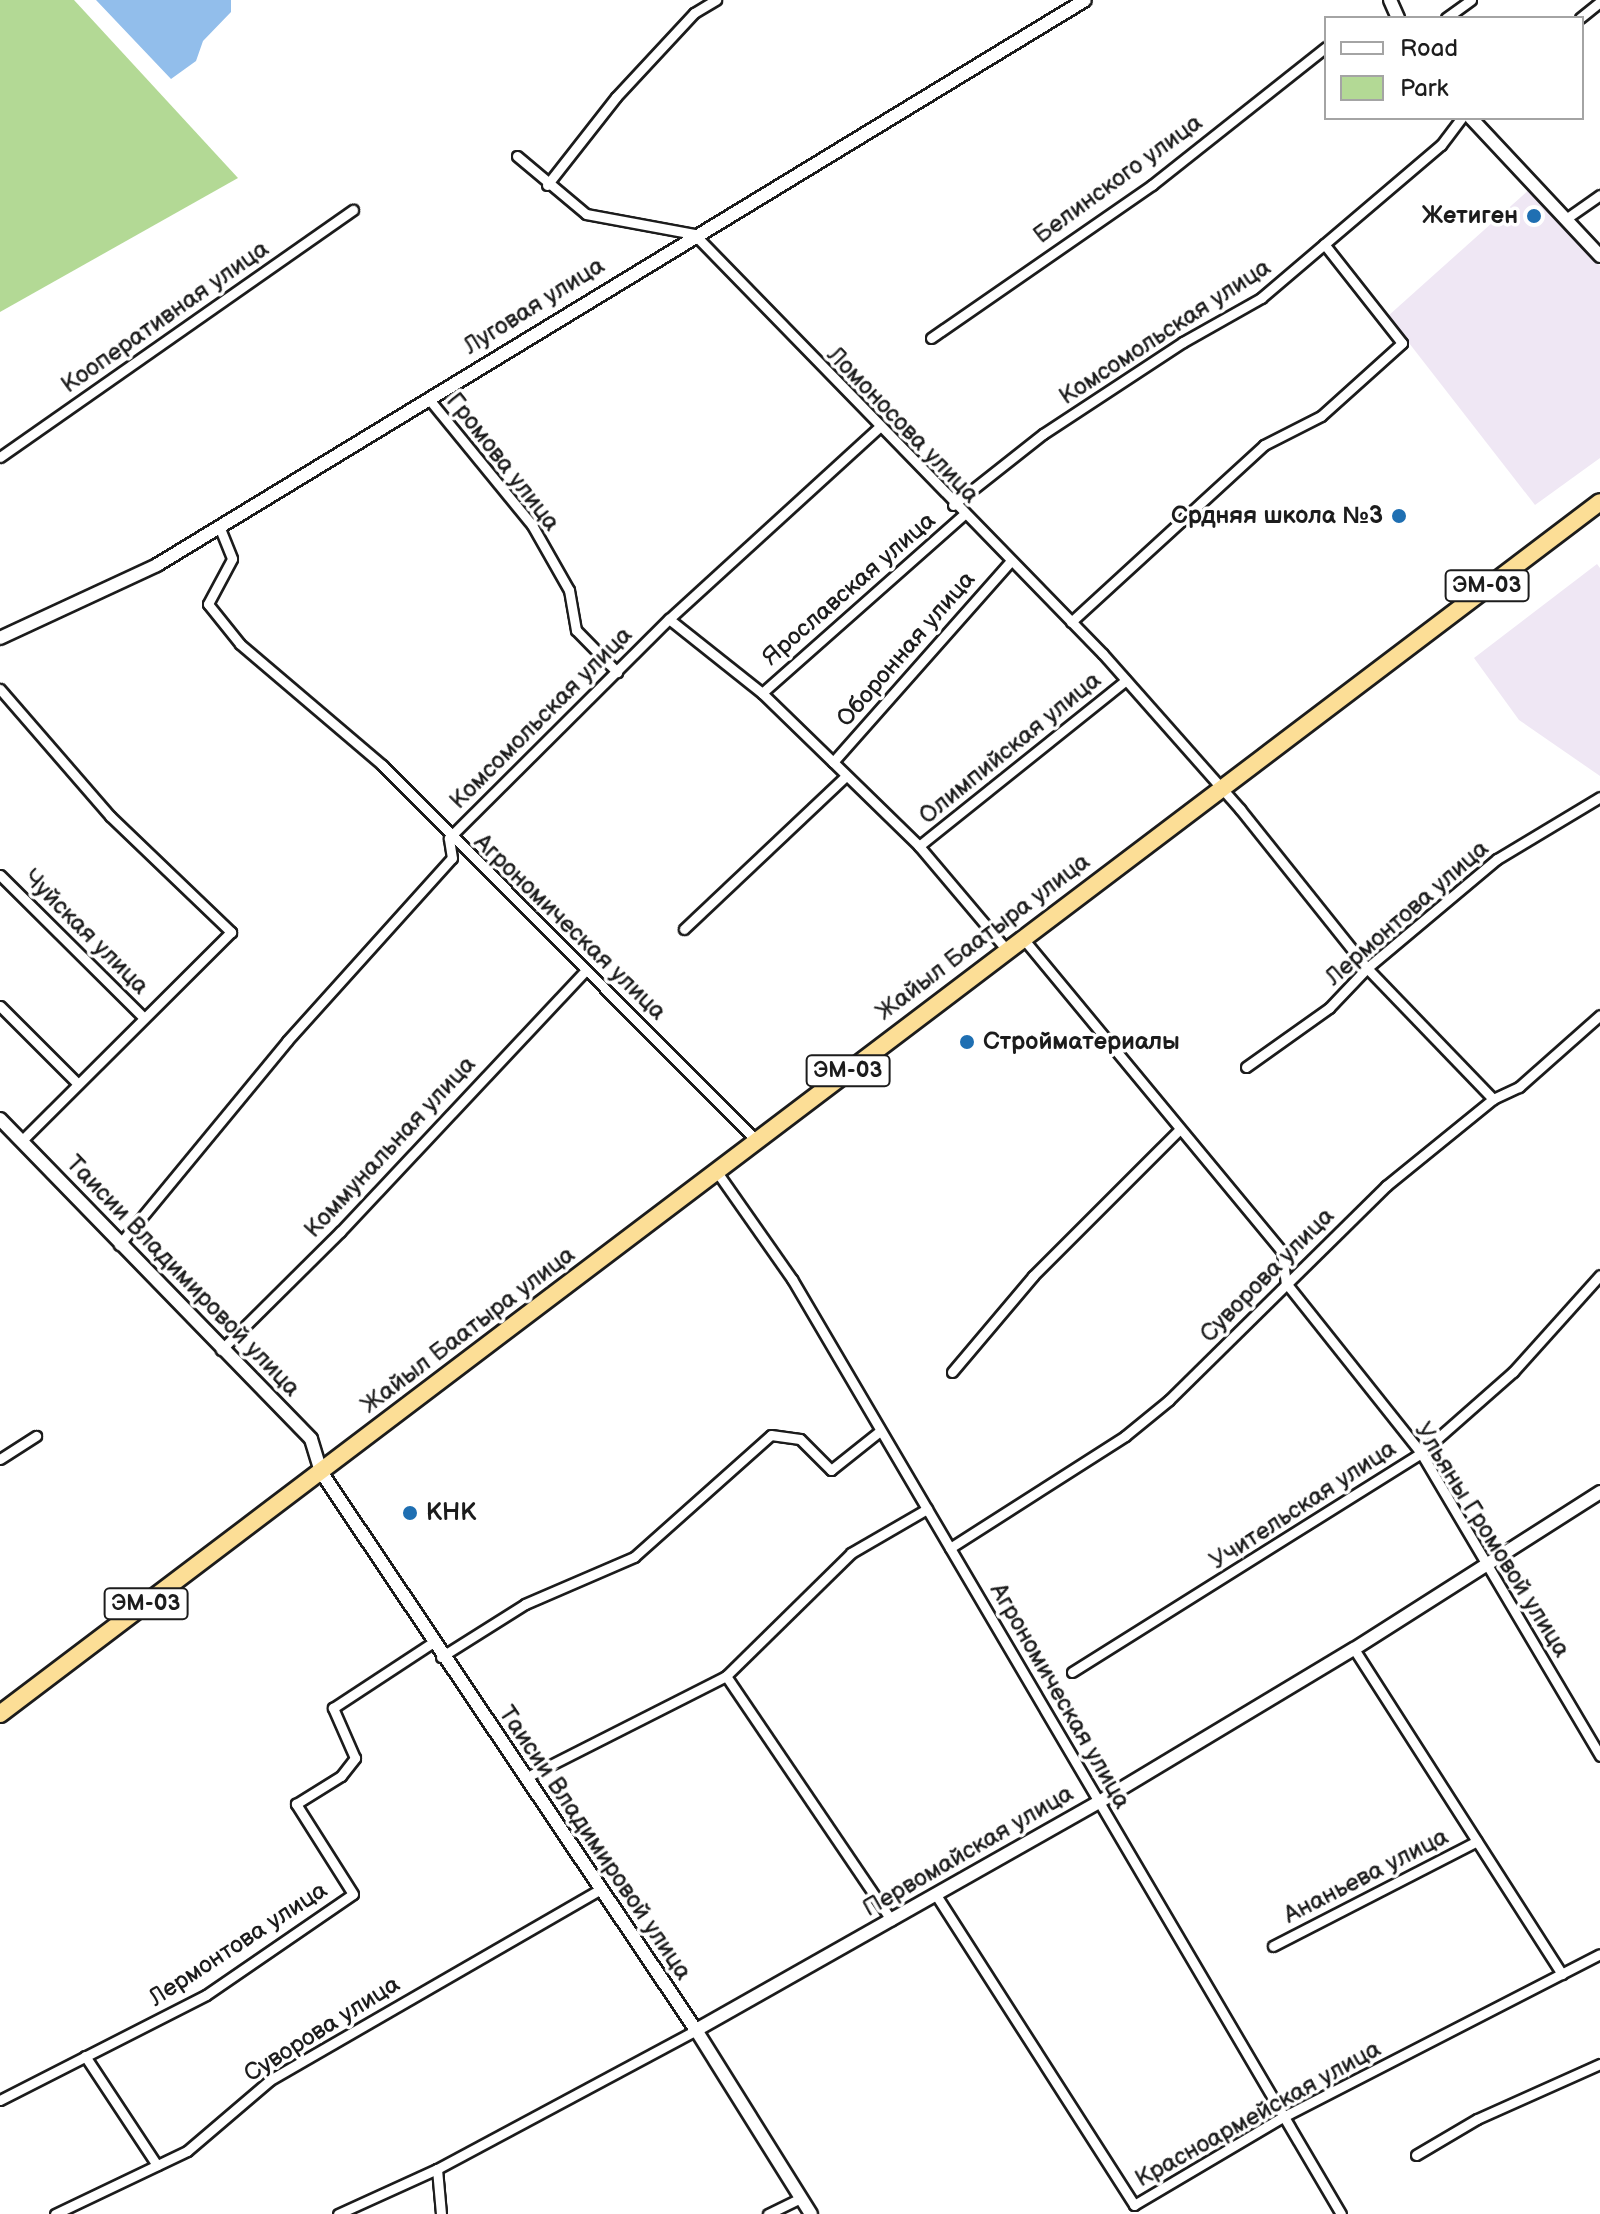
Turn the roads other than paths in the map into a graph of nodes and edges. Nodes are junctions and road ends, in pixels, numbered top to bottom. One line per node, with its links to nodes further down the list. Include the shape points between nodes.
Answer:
1 (716, 0): 11 (street, via 694,13 616,97)
2 (1085, 0): 15 (street, Луговая улица)
3 (1471, 0): 5 (street)
4 (1600, 2): 6 (street)
5 (1449, 16)
6 (1582, 16)
7 (1324, 49): 18 (street, Белинского улица, via 1152,185)
8 (1460, 120): 16 (street, Комсомольская улица, via 1441,145)
9 (1473, 120): 14 (street)
10 (517, 156): 11 (street)
11 (547, 185): 15 (street, via 586,214)
12 (1600, 195): 14 (street)
13 (353, 210): 21 (street, Кооперативная улица)
14 (1567, 218): 17 (street)
15 (694, 234): 19 (street, Луговая улица); 20 (street, Ломоносова улица)
16 (1324, 244): 23 (street, Комсомольская улица, via 1261,298 1043,434); 28 (street, via 1402,343 1321,416 1264,445)
17 (1600, 256)
18 (931, 338)
19 (428, 398): 25 (street, Луговая улица); 30 (street, Громова улица, via 532,525 569,590 576,630)
20 (878, 428): 23 (street, Ломоносова улица); 27 (street, Комсомольская улица)
21 (0, 457)
22 (1600, 502): 36 (highway, Жайыл Баатыра улица / ЭМ-03)
23 (953, 505): 24 (street, Ломоносова улица)
24 (963, 515): 26 (street, Ломоносова улица); 33 (street, Ярославская улица)
25 (219, 526): 29 (street, Луговая улица, via 157,565); 38 (street, Агрономическая улица, via 232,559 208,604 240,644 382,765)
26 (1010, 562): 28 (street, Ломоносова улица); 34 (street, Оборонная улица)
27 (669, 619): 30 (street, Комсомольская улица); 33 (street)
28 (1071, 622): 31 (street, Ломоносова улица)
29 (0, 638)
30 (617, 672): 38 (street, Комсомольская улица)
31 (1126, 680): 36 (street, Ломоносова улица); 39 (street, Олимпийская улица)
32 (0, 689): 48 (street, via 110,816 231,932)
33 (762, 693): 34 (street)
34 (833, 762): 35 (street)
35 (846, 776): 39 (street); 41 (street)
36 (1222, 788): 42 (highway, Жайыл Баатыра улица / ЭМ-03); 44 (street, Ломоносова улица)
37 (1600, 797): 44 (street, Лермонтова улица, via 1497,859)
38 (449, 838): 45 (street, Агрономическая улица); 57 (street, Комсомольская улица, via 452,858 287,1041)
39 (919, 846): 43 (street)
40 (0, 875): 48 (street, Чуйская улица)
41 (684, 929)
42 (1021, 936): 43 (highway, Жайыл Баатыра улица / ЭМ-03); 53 (street, Ульяны Громовой улица)
43 (1006, 949): 55 (highway, Жайыл Баатыра улица / ЭМ-03)
44 (1367, 968): 49 (street, Лермонтова улица, via 1329,1008); 51 (street, Ломоносова улица)
45 (586, 970): 55 (street, Агрономическая улица); 60 (street, Коммунальная улица, via 340,1232)
46 (0, 1006): 50 (street)
47 (1600, 1015): 51 (street, Суворова улица, via 1519,1087)
48 (144, 1018): 50 (street)
49 (1246, 1067)
50 (78, 1084): 54 (street)
51 (1493, 1099): 59 (street, Суворова улица, via 1386,1186)
52 (0, 1119): 54 (street, Таисии Владимировой улица)
53 (1179, 1130): 59 (street, Ульяны Громовой улица, via 1282,1252); 61 (street, via 1033,1276)
54 (21, 1141): 57 (street, Таисии Владимировой улица)
55 (757, 1141): 56 (highway, Жайыл Баатыра улица / ЭМ-03)
56 (717, 1172): 62 (street, Агрономическая улица, via 792,1279); 66 (highway, Жайыл Баатыра улица / ЭМ-03)
57 (119, 1245): 60 (street, Таисии Владимировой улица)
58 (1600, 1275): 64 (street, Учительская улица, via 1513,1372)
59 (1286, 1283): 64 (street, Ульяны Громовой улица); 69 (street, Суворова улица, via 1125,1436)
60 (221, 1350): 66 (street, Таисии Владимировой улица, via 311,1439)
61 (952, 1372)
62 (880, 1431): 68 (street, Агрономическая улица); 73 (street, via 831,1470 800,1439 771,1435 634,1557 525,1604)
63 (36, 1436): 65 (street)
64 (1421, 1453): 70 (street, Ульяны Громовой улица); 74 (street, Учительская улица)
65 (0, 1459)
66 (321, 1472): 71 (street, Таисии Владимировой улица); 76 (highway, ЭМ-03)
67 (1600, 1492): 70 (street, Первомайская улица)
68 (927, 1509): 69 (street, Агрономическая улица); 75 (street, via 851,1553)
69 (950, 1548): 80 (street, Агрономическая улица)
70 (1487, 1564): 72 (street, Первомайская улица); 77 (street, Ульяны Громовой улица)
71 (432, 1643): 73 (street, Таисии Владимировой улица); 89 (street, Лермонтова улица, via 333,1708 355,1758 341,1776 296,1804 353,1894 206,1995)
72 (1354, 1649): 80 (street, Первомайская улица); 81 (street)
73 (441, 1657): 79 (street, Таисии Владимировой улица)
74 (1072, 1672)
75 (726, 1676): 79 (street); 84 (street)
76 (0, 1714)
77 (1595, 1738): 78 (street, Ульяны Громовой улица)
78 (1600, 1756)
79 (525, 1778): 82 (street, Таисии Владимировой улица)
80 (1099, 1802): 83 (street, Первомайская улица); 92 (street, Агрономическая улица)
81 (1477, 1841): 85 (street, Ананьева улица); 87 (street)
82 (598, 1891): 88 (street, Таисии Владимировой улица); 94 (street, Суворова улица, via 270,2080 187,2151)
83 (936, 1895): 84 (street, Первомайская улица); 92 (street, Красноармейская улица, via 1134,2205)
84 (891, 1920): 88 (street, Первомайская улица)
85 (1273, 1946)
86 (1600, 1954): 87 (street, Красноармейская улица)
87 (1562, 1974): 92 (street, Красноармейская улица)
88 (696, 2030): 95 (street, Первомайская улица); 96 (street, Таисии Владимировой улица)
89 (85, 2056): 91 (street, Лермонтова улица); 94 (street)
90 (1600, 2064): 93 (street, via 1477,2119)
91 (0, 2100)
92 (1283, 2117): 102 (street, Агрономическая улица)
93 (1416, 2155)
94 (157, 2165): 97 (street, Суворова улица)
95 (437, 2169): 98 (street, Первомайская улица); 99 (street)
96 (801, 2198): 100 (street); 101 (street, Таисии Владимировой улица)
97 (55, 2214)
98 (338, 2214)
99 (441, 2214)
100 (768, 2214)
101 (811, 2214)
102 (1341, 2214)

